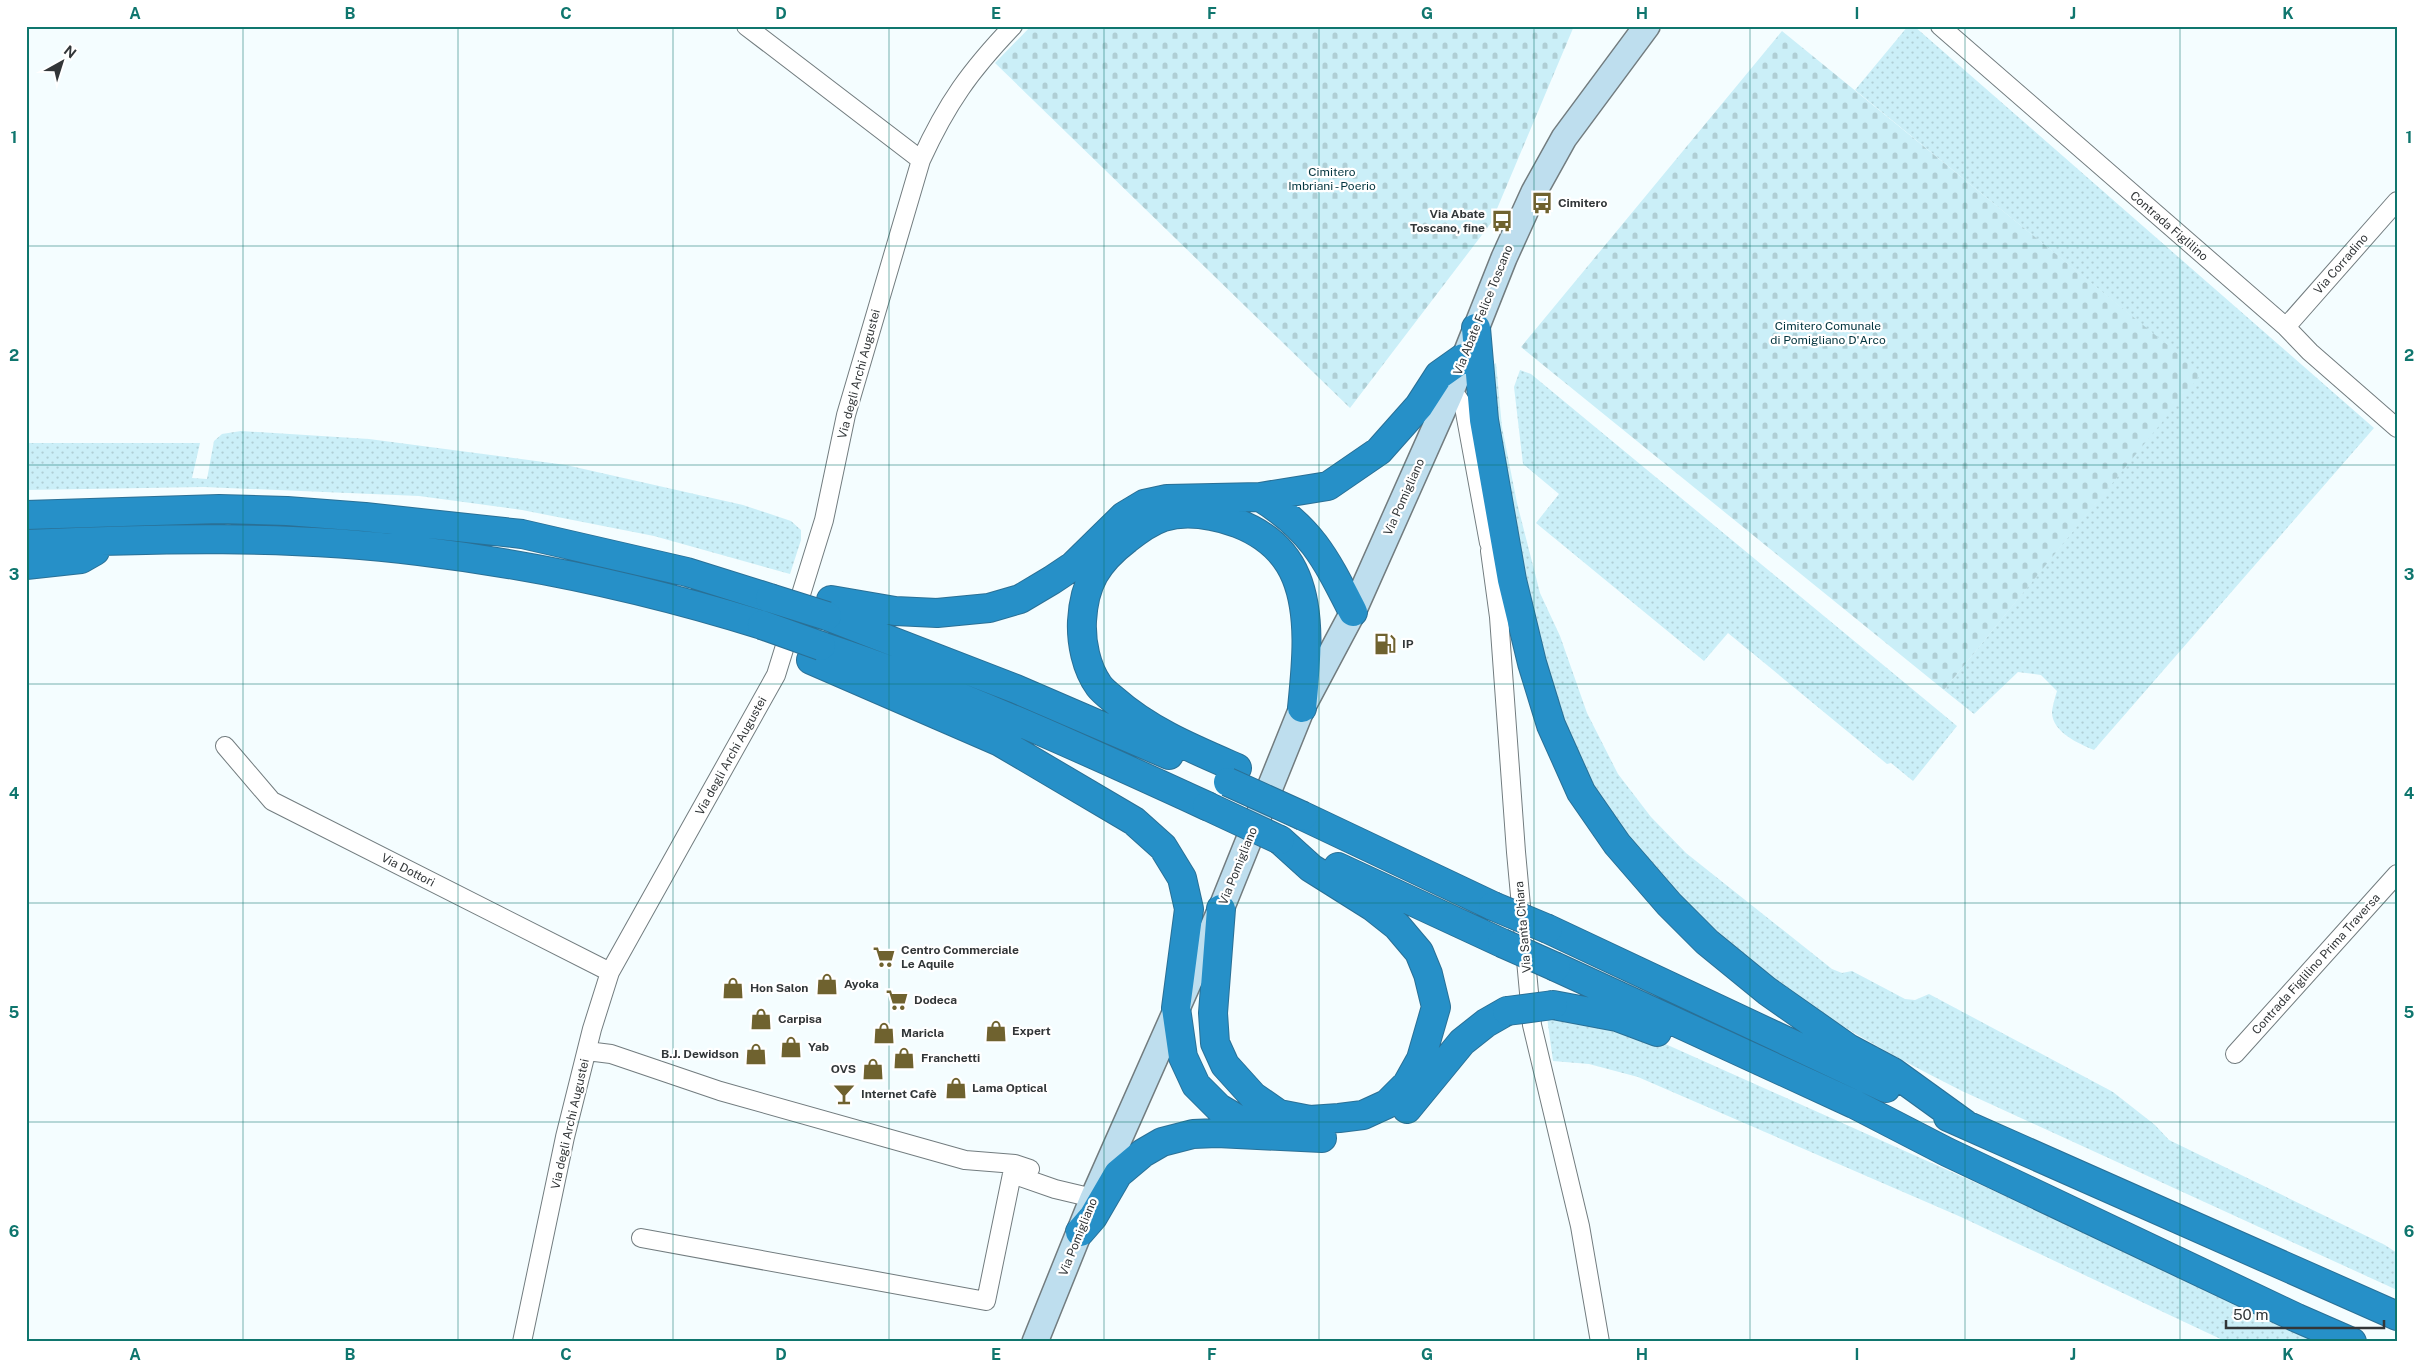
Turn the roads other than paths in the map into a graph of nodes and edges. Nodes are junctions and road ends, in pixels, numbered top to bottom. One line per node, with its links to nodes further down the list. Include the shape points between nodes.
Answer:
1 (746, 26): 5 (street)
2 (1013, 26): 5 (street, Via degli Archi Augustei, via 969,74 938,122)
3 (1647, 26): 8 (main road, Via Abate Felice Toscano, via 1560,146 1530,200)
4 (1940, 26): 7 (street, Contrada Figlilino)
5 (921, 160): 28 (street, Via degli Archi Augustei, via 846,415 824,520 776,675)
6 (2397, 201): 7 (street, Via Corradino)
7 (2286, 327): 11 (street, Contrada Figlilino)
8 (1476, 328): 9 (main road, Via Abate Felice Toscano); 13 (highway, via 1484,420)
9 (1463, 358): 10 (main road, Via Abate Felice Toscano); 12 (highway, via 1439,375 1419,406 1379,451 1357,468 1328,486)
10 (1450, 394): 17 (street, via 1458,398 1466,414); 20 (main road, Via Pomigliano)
11 (2397, 428)
12 (1260, 497): 19 (highway, via 1167,499 1144,504 1124,516 1072,566 1052,580 1020,599 990,608 937,613); 20 (highway, via 1280,509 1307,533 1324,555)
13 (1500, 508): 17 (street, Via Santa Chiara); 34 (highway, via 1512,580 1551,725 1581,792 1617,844 1669,904 1708,942 1767,991 1848,1048 1893,1072)
14 (26, 515): 19 (highway, bridge, via 219,509 287,511 522,534 773,590)
15 (116, 540): 16 (highway); 18 (highway, via 81,559); 21 (highway, bridge, via 182,538 337,544 419,551 593,579 682,600)
16 (26, 544)
17 (1490, 551): 42 (street, Via Santa Chiara, via 1499,617 1532,1025 1580,1226)
18 (26, 565)
19 (829, 608): 24 (highway, via 1016,689)
20 (1353, 612): 22 (main road, Via Pomigliano)
21 (816, 653): 25 (highway, bridge, via 897,671 1061,739); 29 (highway, via 1000,742 1134,821 1163,847 1182,878 1189,909)
22 (1302, 708): 24 (highway, via 1307,639 1296,577 1278,548 1263,535 1212,515 1163,517 1142,527 1102,560 1083,599 1081,637 1099,686 1148,726); 27 (main road, Via Pomigliano)
23 (225, 746): 28 (street, Via Dottori, via 272,801)
24 (1233, 775): 34 (highway, bridge, via 1307,810 1392,843 1452,886)
25 (1280, 840): 27 (highway, via 1311,868 1373,906 1397,926 1419,952 1436,1007 1421,1059 1407,1084 1387,1104 1362,1115 1320,1120 1279,1114 1253,1096 1225,1065 1215,1043 1213,1013); 33 (highway, bridge)
26 (2397, 874): 31 (street, Contrada Figlilino Prima Traversa)
27 (1220, 909): 29 (main road, Via Pomigliano)
28 (610, 972): 30 (street, Via degli Archi Augustei)
29 (1176, 1008): 35 (highway, via 1183,1057 1196,1085 1219,1108); 36 (main road, Via Pomigliano)
30 (587, 1051): 32 (street, via 608,1065); 36 (street, via 611,1054 720,1091 966,1160 1015,1164 1064,1180); 40 (street, Via degli Archi Augustei, via 565,1137)
31 (2235, 1054)
32 (680, 1086)
33 (1854, 1104): 35 (highway, bridge, via 1786,1088 1617,1017 1552,1006 1507,1010 1486,1023 1462,1042 1406,1111 1354,1133 1325,1138); 43 (highway, via 1947,1152)
34 (1965, 1124): 39 (highway)
35 (1263, 1134): 37 (highway, via 1192,1134 1162,1142 1118,1174 1093,1217)
36 (1093, 1198): 37 (main road, Via Pomigliano); 38 (street, via 1012,1174 986,1301)
37 (1080, 1232): 41 (main road, Via Pomigliano)
38 (641, 1238)
39 (2397, 1316)
40 (522, 1342)
41 (1035, 1342)
42 (1600, 1342)
43 (2352, 1342)

